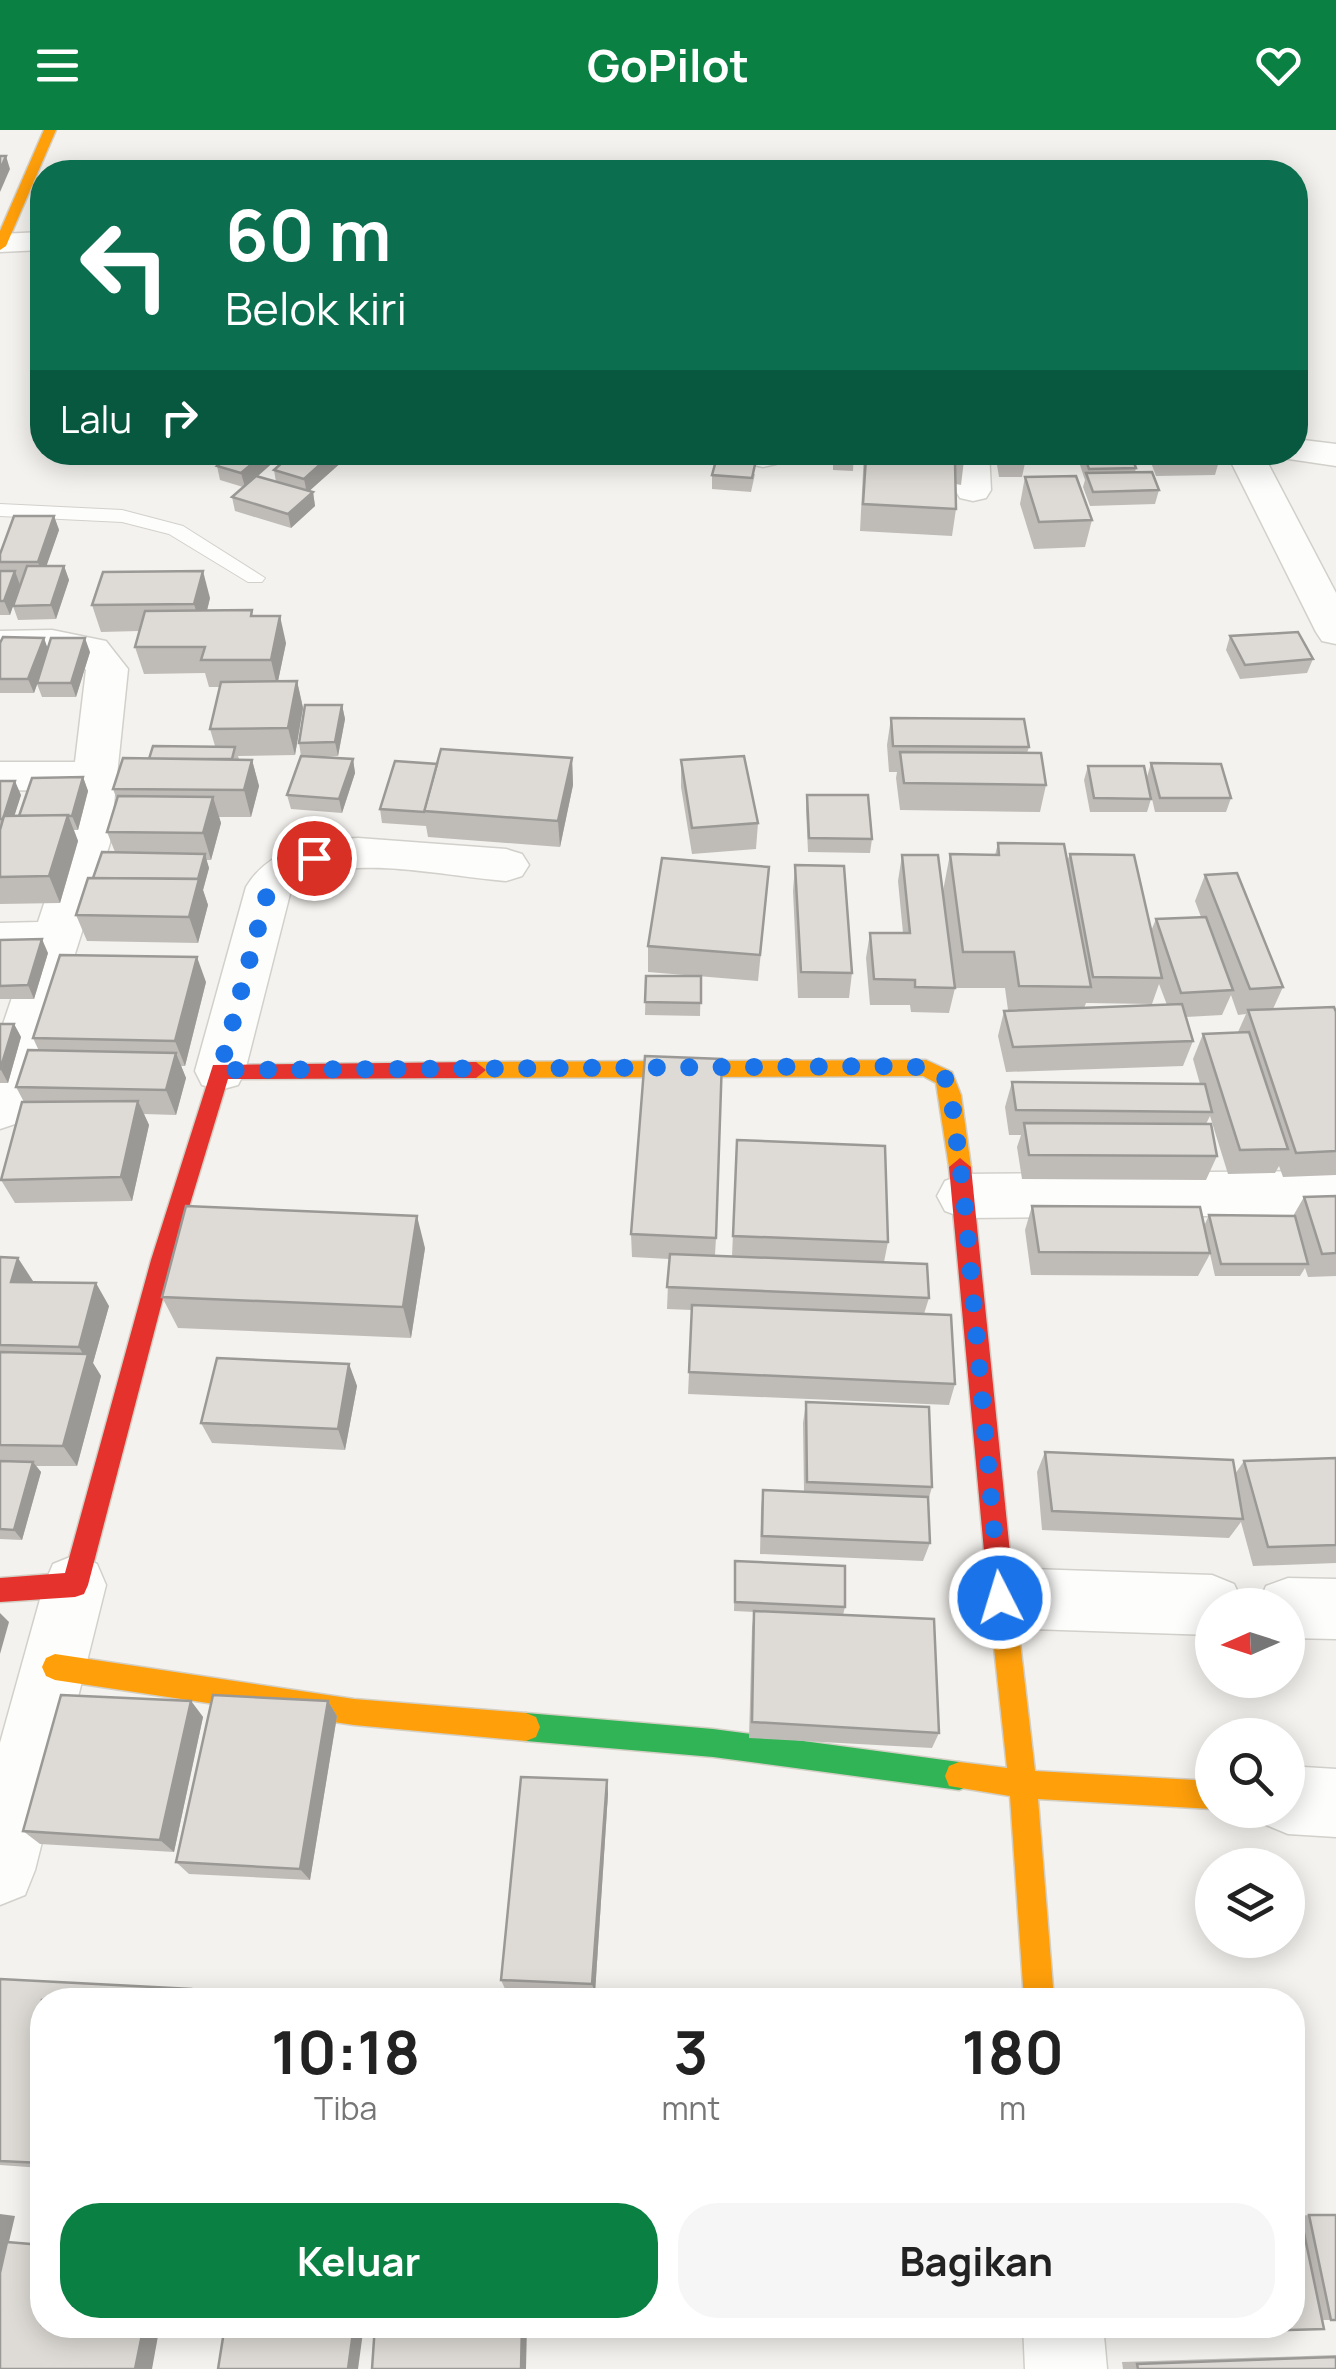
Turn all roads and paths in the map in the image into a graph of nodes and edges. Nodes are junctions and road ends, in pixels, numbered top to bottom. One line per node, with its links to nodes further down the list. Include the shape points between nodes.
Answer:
1 (50, 130): 2 (street)
2 (37, 160)
3 (30, 177): 5 (street)
4 (30, 242): 5 (street)
5 (1, 244)
6 (1308, 452): 7 (street)
7 (1336, 455)
8 (971, 465): 10 (street)
9 (1251, 465): 13 (street)
10 (973, 490)
11 (0, 510): 12 (lane, via 122,516 176,530)
12 (255, 578)
13 (1336, 632)
14 (0, 643): 16 (street, via 92,650 107,669)
15 (0, 776): 16 (street)
16 (95, 776): 18 (street, via 87,843)
17 (506, 865): 20 (street, via 344,855 288,870 269,887)
18 (57, 938): 19 (street); 21 (street)
19 (0, 940)
20 (220, 1070): 23 (street, via 926,1068 945,1078 951,1095); 24 (street)
21 (0, 1109)
22 (1336, 1193): 23 (street)
23 (964, 1196): 26 (street)
24 (75, 1585): 25 (street); 30 (street)
25 (0, 1590)
26 (1000, 1598): 27 (street); 31 (street)
27 (1195, 1604)
28 (1305, 1608): 29 (street)
29 (1336, 1609)
30 (54, 1667): 31 (street, via 354,1712 714,1743); 35 (street)
31 (1024, 1784): 32 (street); 36 (street)
32 (1195, 1794)
33 (1305, 1801): 34 (street)
34 (1336, 1802)
35 (0, 1870)
36 (1037, 1988)
37 (1064, 2338): 38 (street)
38 (1066, 2369)

